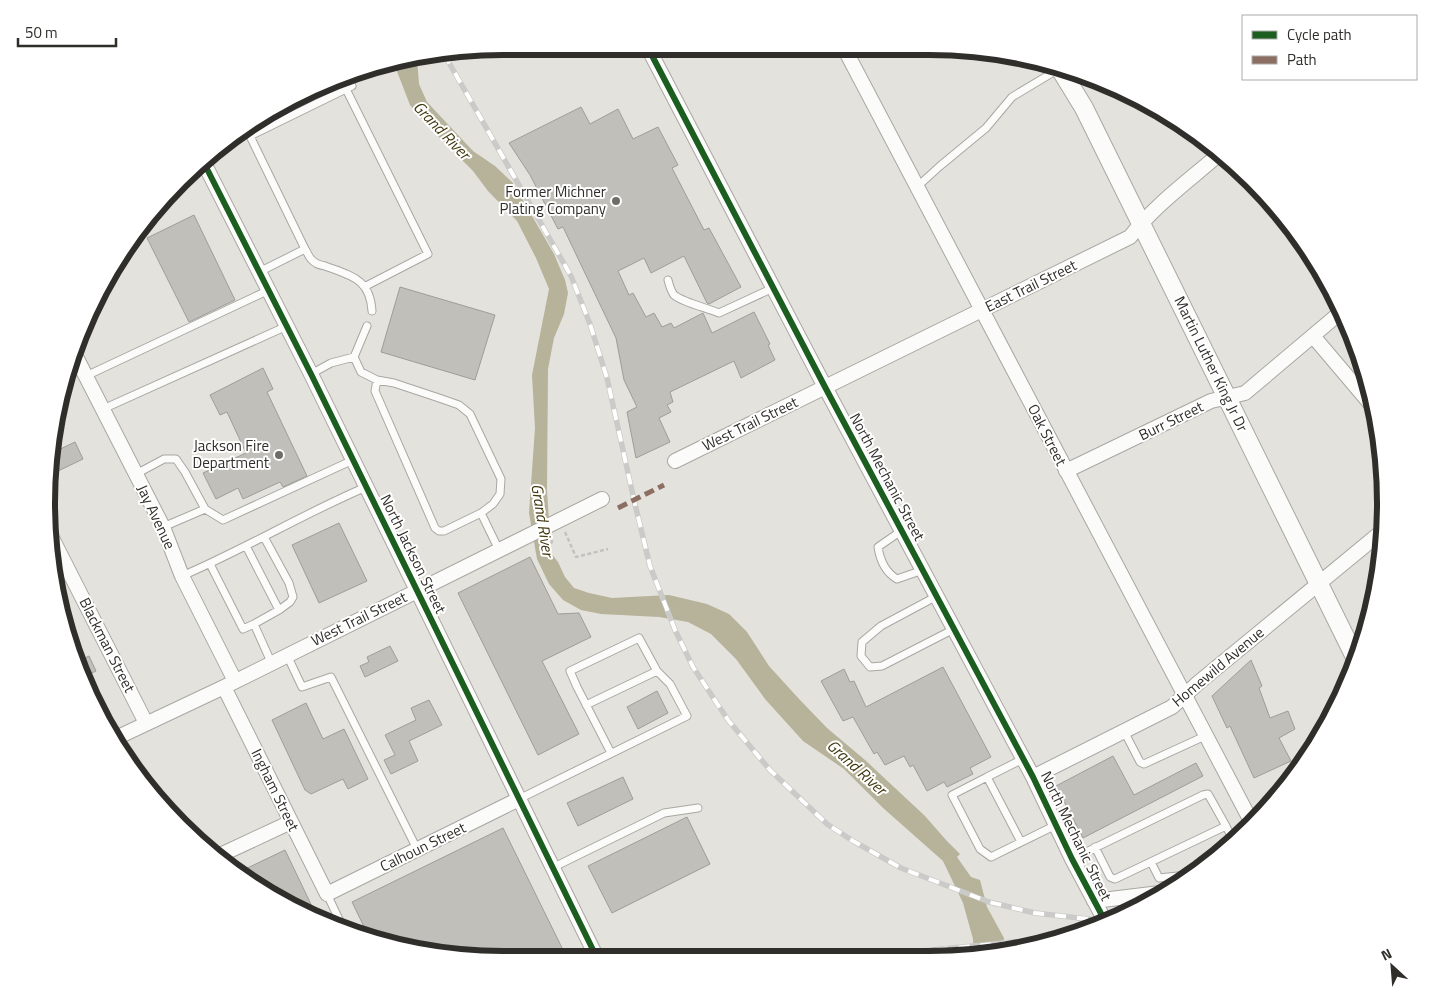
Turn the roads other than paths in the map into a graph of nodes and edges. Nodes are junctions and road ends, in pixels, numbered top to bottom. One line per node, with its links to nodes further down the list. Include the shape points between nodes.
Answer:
1 (652, 55): 15 (street, North Mechanic Street)
2 (849, 55): 9 (street, Oak Street)
3 (1053, 73): 9 (lane, via 1012,97 986,128)
4 (1065, 76): 10 (street, Martin Luther King Jr Dr, via 1084,108)
5 (351, 82): 6 (lane, via 352,86)
6 (346, 89): 11 (lane, via 250,136); 14 (lane, via 428,254)
7 (1214, 158): 10 (street, East Trail Street)
8 (206, 168): 12 (street, North Jackson Street)
9 (918, 186): 17 (street, Oak Street)
10 (1141, 223): 17 (street, East Trail Street, via 1130,237); 30 (street, Martin Luther King Jr Dr)
11 (305, 249): 12 (lane); 14 (lane, via 316,263 356,278)
12 (259, 272): 16 (street, North Jackson Street)
13 (668, 280): 15 (lane, via 674,294 718,313)
14 (366, 286): 18 (lane)
15 (773, 288): 28 (street, North Mechanic Street)
16 (269, 290): 20 (street, North Jackson Street); 26 (lane)
17 (983, 309): 28 (street, East Trail Street); 34 (street, Oak Street)
18 (372, 311)
19 (1336, 316): 22 (street, Burr Street)
20 (287, 326): 25 (street, North Jackson Street); 31 (lane)
21 (366, 326): 23 (lane)
22 (1312, 336): 29 (street); 30 (street, Burr Street, via 1245,393)
23 (354, 357): 25 (lane, via 332,363); 27 (lane, via 361,372)
24 (78, 361): 26 (street, Jay Avenue)
25 (311, 374): 32 (street, North Jackson Street)
26 (86, 376): 31 (street, Jay Avenue)
27 (377, 380): 39 (lane, via 375,391 435,528 444,531); 39 (lane, via 459,405 470,414 500,478 500,494)
28 (825, 387): 33 (street, West Trail Street); 41 (street, North Mechanic Street)
29 (1364, 396)
30 (1227, 398): 34 (street, Burr Street, via 1211,401); 50 (street, Martin Luther King Jr Dr)
31 (103, 409): 35 (street, Jay Avenue)
32 (353, 460): 36 (street, North Jackson Street); 38 (lane, via 223,520)
33 (674, 461)
34 (1066, 472): 61 (street, Oak Street)
35 (136, 474): 38 (lane, via 164,459 176,459); 40 (street, Jay Avenue)
36 (366, 488): 42 (lane); 51 (street, North Jackson Street)
37 (602, 499): 46 (street, West Trail Street)
38 (205, 508): 40 (lane)
39 (481, 513): 46 (lane)
40 (162, 527): 49 (street, Jay Avenue)
41 (902, 531): 48 (street, North Mechanic Street); 48 (lane, via 878,547 884,566 896,579)
42 (264, 537): 44 (lane); 53 (lane, via 293,597)
43 (1375, 537): 50 (street, Homewild Avenue)
44 (246, 546): 47 (lane); 53 (lane)
45 (58, 549): 63 (street, Blackman Street)
46 (499, 550): 51 (street, West Trail Street)
47 (210, 564): 49 (lane); 54 (lane, via 244,629)
48 (922, 570): 52 (street, North Mechanic Street)
49 (182, 576): 60 (street, Jay Avenue)
50 (1319, 584): 56 (street, Martin Luther King Jr Dr); 61 (street, Homewild Avenue, via 1205,676)
51 (417, 590): 57 (street, West Trail Street); 71 (street, North Jackson Street)
52 (936, 596): 55 (street, North Mechanic Street); 55 (lane, via 881,626 862,642 862,656 870,667 882,666)
53 (278, 610): 54 (lane)
54 (254, 624): 58 (lane)
55 (954, 629): 68 (street, North Mechanic Street)
56 (1352, 650)
57 (286, 654): 58 (street, West Trail Street); 80 (lane, via 302,687 331,677)
58 (271, 662): 60 (street, West Trail Street)
59 (657, 671): 62 (lane); 62 (lane, via 639,638 570,671); 67 (lane, via 670,684 688,716)
60 (230, 684): 63 (street, West Trail Street); 74 (street, Ingham Street)
61 (1185, 696): 64 (street, Homewild Avenue, via 1172,707); 66 (street, Oak Street)
62 (586, 705): 67 (lane)
63 (146, 723): 65 (street, West Trail Street)
64 (1124, 731): 66 (lane, via 1144,764); 70 (street, Homewild Avenue)
65 (121, 736)
66 (1205, 736): 73 (street, Oak Street)
67 (611, 754): 71 (lane)
68 (1023, 758): 69 (lane); 70 (street, North Mechanic Street)
69 (987, 777): 78 (lane); 78 (lane, via 952,795 980,849 991,857)
70 (1033, 777): 75 (street, North Mechanic Street)
71 (519, 799): 80 (street, Calhoun Street); 84 (street, North Jackson Street)
72 (698, 808): 84 (lane, via 664,813)
73 (1249, 817)
74 (291, 822): 81 (street); 86 (street, Ingham Street)
75 (1056, 824): 78 (lane); 82 (street, North Mechanic Street)
76 (1226, 826): 77 (lane); 79 (lane, via 1208,794); 83 (lane)
77 (1230, 834)
78 (1021, 842)
79 (1095, 847): 82 (lane); 83 (lane, via 1112,880)
80 (417, 850): 86 (street, Calhoun Street)
81 (224, 853)
82 (1072, 859): 88 (street, North Mechanic Street)
83 (1151, 862): 85 (lane, via 1159,878)
84 (552, 868): 91 (street, North Jackson Street)
85 (1176, 876)
86 (327, 894): 90 (lane)
87 (1146, 895): 88 (street)
88 (1094, 901): 89 (street, North Mechanic Street)
89 (1102, 916)
90 (339, 920)
91 (594, 951)

